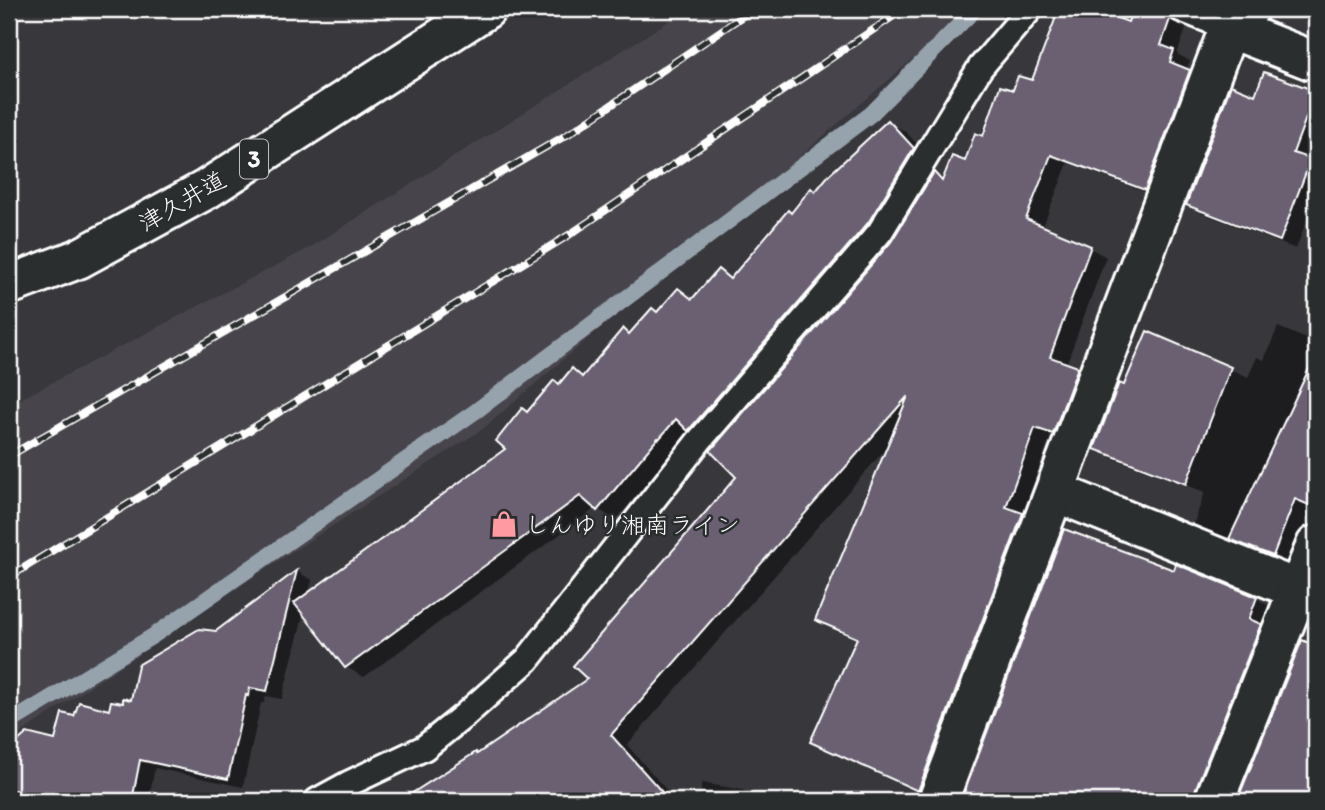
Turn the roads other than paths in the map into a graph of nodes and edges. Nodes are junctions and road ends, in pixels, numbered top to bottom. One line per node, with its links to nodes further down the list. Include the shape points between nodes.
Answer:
1 (486, 9): 6 (street, 津久井道 / 3, via 207,189 78,259)
2 (1030, 9): 10 (lane, via 980,68 880,232 699,441 527,660 424,748)
3 (1181, 9): 4 (lane)
4 (1239, 18): 5 (street); 7 (street)
5 (1316, 62)
6 (9, 285)
7 (1055, 492): 9 (street); 11 (street)
8 (1316, 545): 9 (street)
9 (1307, 593): 12 (street)
10 (317, 801)
11 (938, 801)
12 (1214, 801)

